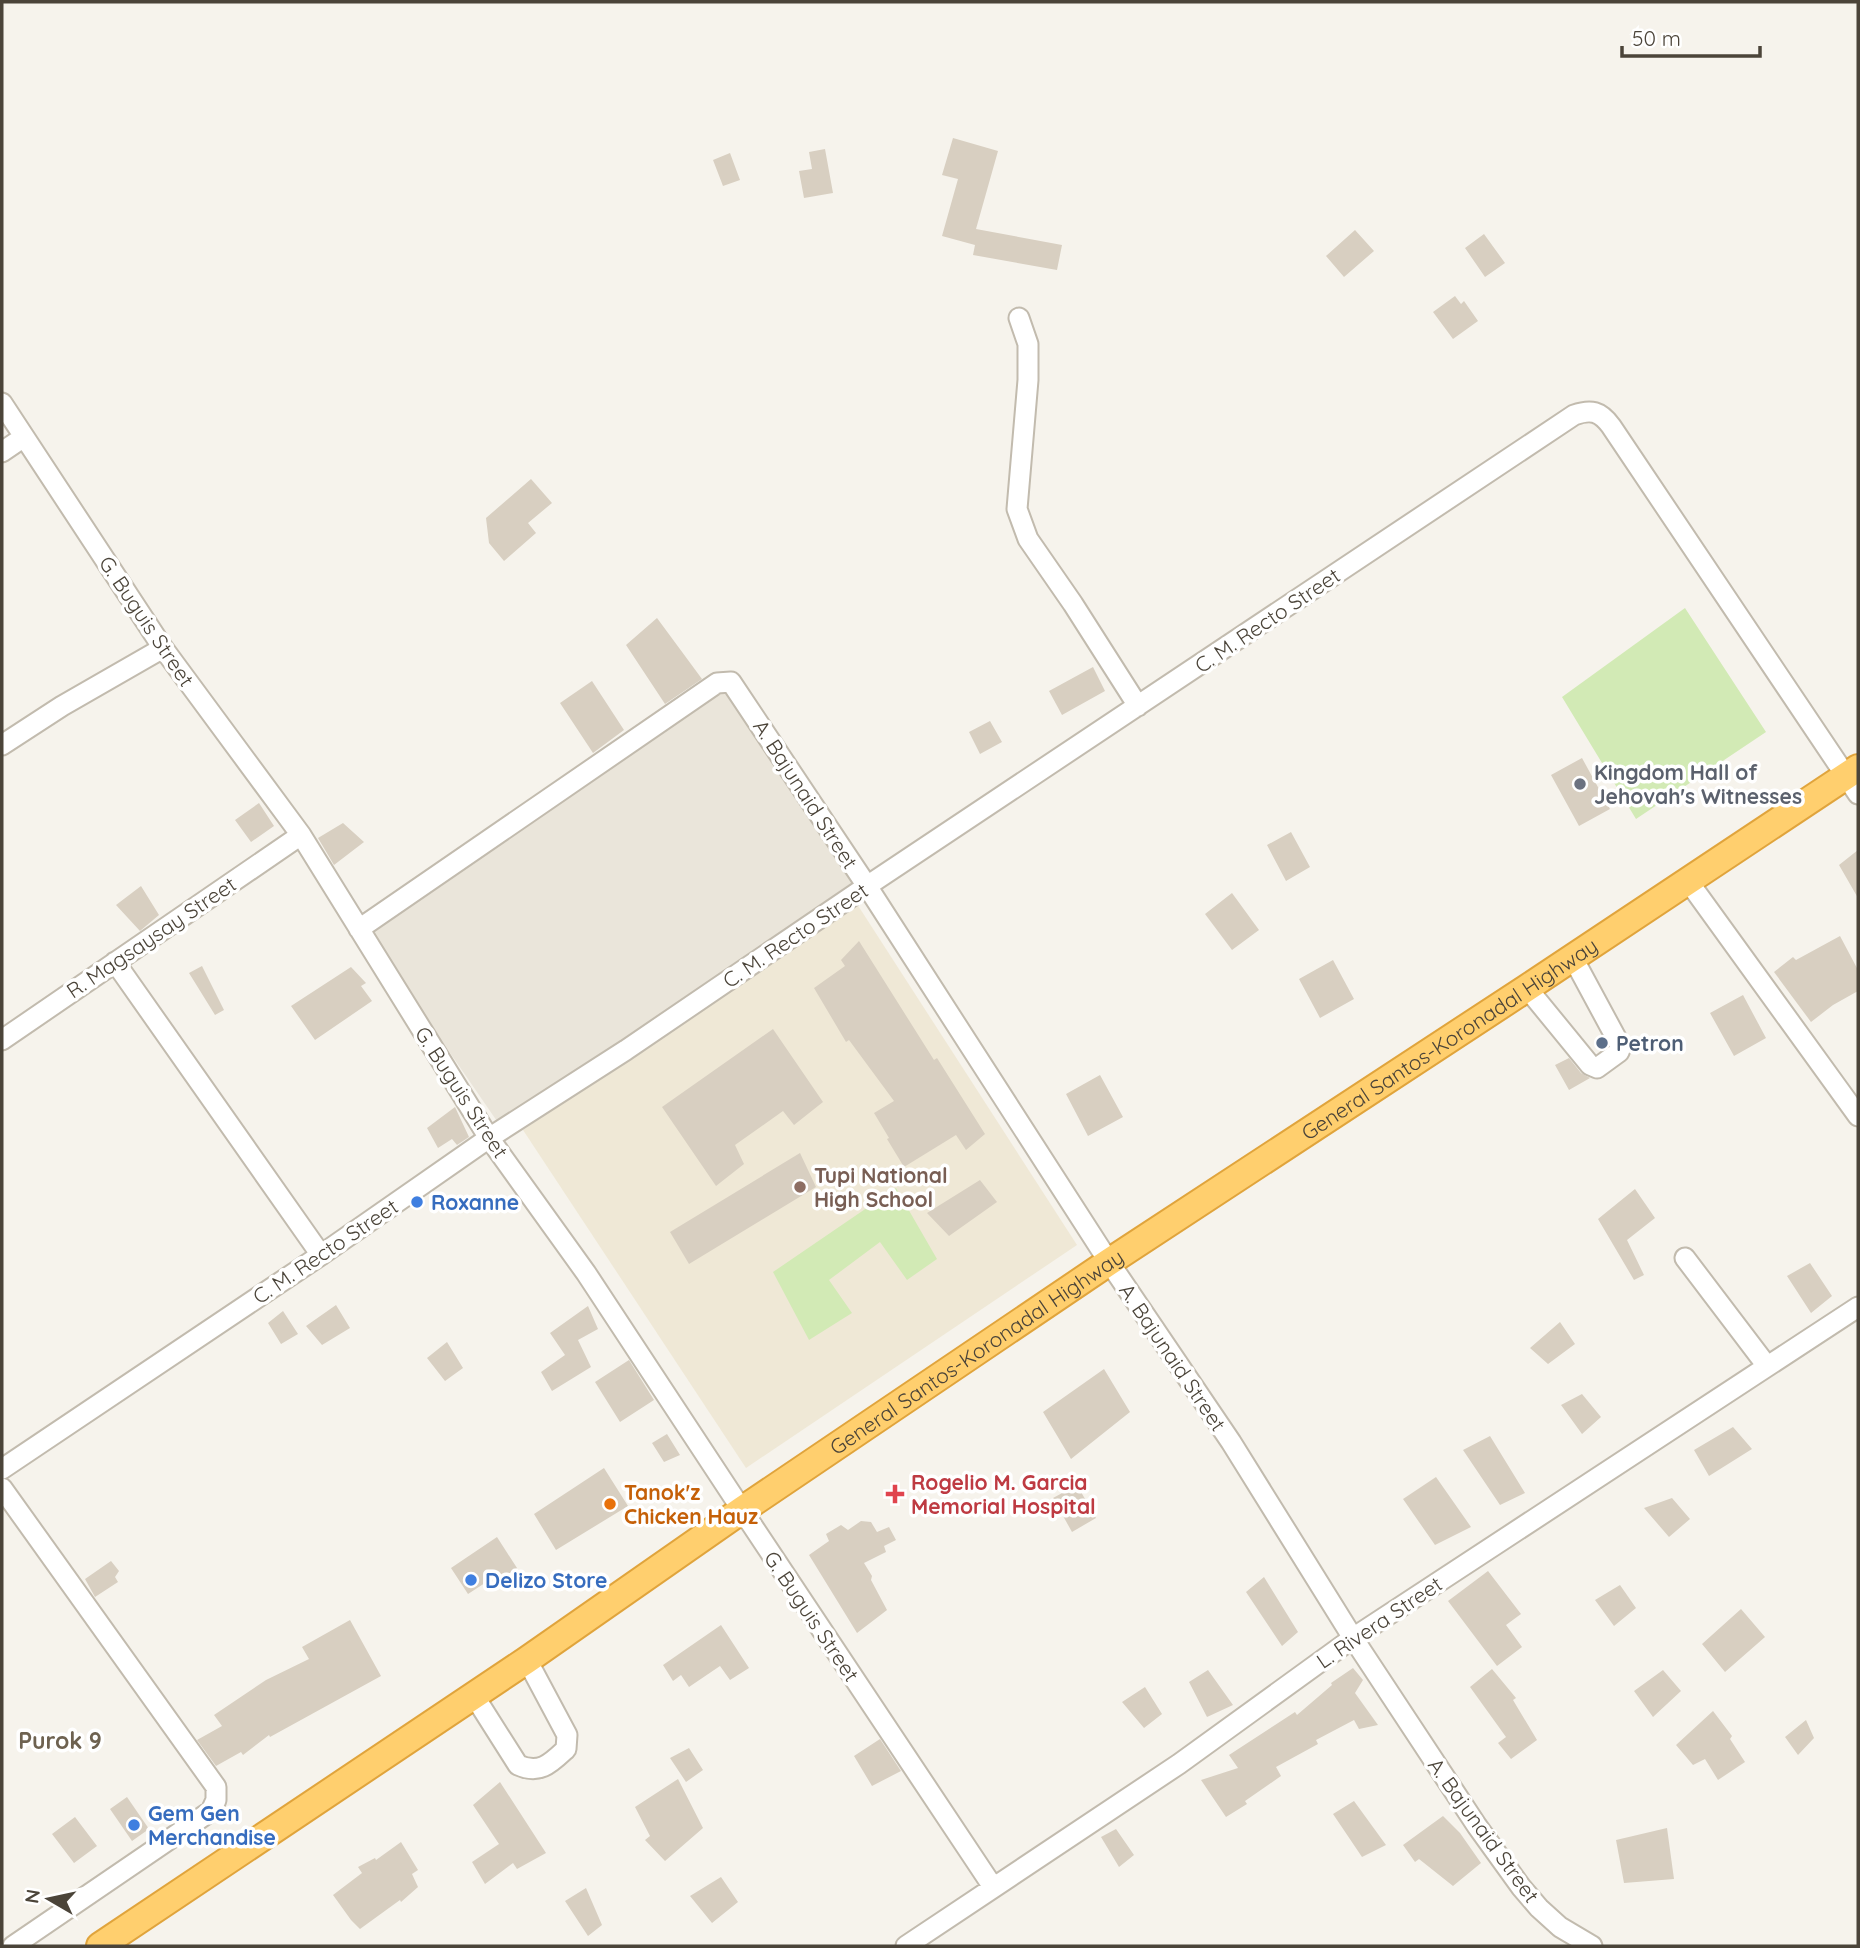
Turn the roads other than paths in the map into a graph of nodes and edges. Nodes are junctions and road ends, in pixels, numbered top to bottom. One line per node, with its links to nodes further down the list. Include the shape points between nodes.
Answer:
1 (1019, 318): 6 (street, via 1028,344 1028,380 1017,509 1033,547)
2 (2, 403): 3 (street, G. Buguis Street)
3 (24, 437): 4 (street); 5 (street, G. Buguis Street)
4 (2, 452)
5 (163, 648): 7 (street); 9 (street, G. Buguis Street)
6 (1138, 706): 8 (street, C. M. Recto Street, via 1574,415 1593,410 1604,416); 11 (street, C. M. Recto Street)
7 (2, 745)
8 (1854, 779): 10 (highway, General Santos-Koronadal Highway)
9 (301, 835): 12 (street, G. Buguis Street); 14 (street, R. Magsaysay Street)
10 (1688, 881): 13 (highway, General Santos-Koronadal Highway); 17 (street)
11 (867, 886): 12 (street, A. Bajunaid Street, via 727,681 717,683); 18 (street, C. M. Recto Street); 21 (street, A. Bajunaid Street)
12 (359, 929): 18 (street, G. Buguis Street)
13 (1573, 958): 15 (highway, General Santos-Koronadal Highway); 15 (street, via 1621,1046 1597,1068)
14 (115, 962): 16 (street, R. Magsaysay Street); 19 (street)
15 (1527, 988): 21 (highway, General Santos-Koronadal Highway)
16 (2, 1040)
17 (1858, 1116)
18 (489, 1138): 19 (street, C. M. Recto Street); 26 (street, G. Buguis Street, via 586,1273)
19 (321, 1255): 24 (street, C. M. Recto Street)
20 (1685, 1258): 23 (street)
21 (1109, 1262): 26 (highway, General Santos-Koronadal Highway); 27 (street, A. Bajunaid Street, via 1231,1442)
22 (1858, 1307): 23 (street, L. Rivera Street)
23 (1767, 1366): 27 (street, L. Rivera Street)
24 (2, 1469)
25 (2, 1488): 31 (street, via 216,1787 211,1811)
26 (742, 1510): 28 (highway, General Santos-Koronadal Highway); 30 (street, G. Buguis Street)
27 (1353, 1638): 30 (street, L. Rivera Street, via 1179,1763); 34 (street, A. Bajunaid Street, via 1521,1887 1560,1927)
28 (527, 1660): 29 (highway, General Santos-Koronadal Highway); 29 (street, via 567,1735 566,1749 548,1766 537,1770 518,1765)
29 (473, 1694): 32 (highway, General Santos-Koronadal Highway)
30 (993, 1886): 33 (street, L. Rivera Street)
31 (13, 1946)
32 (100, 1946)
33 (906, 1946)
34 (1592, 1946)

